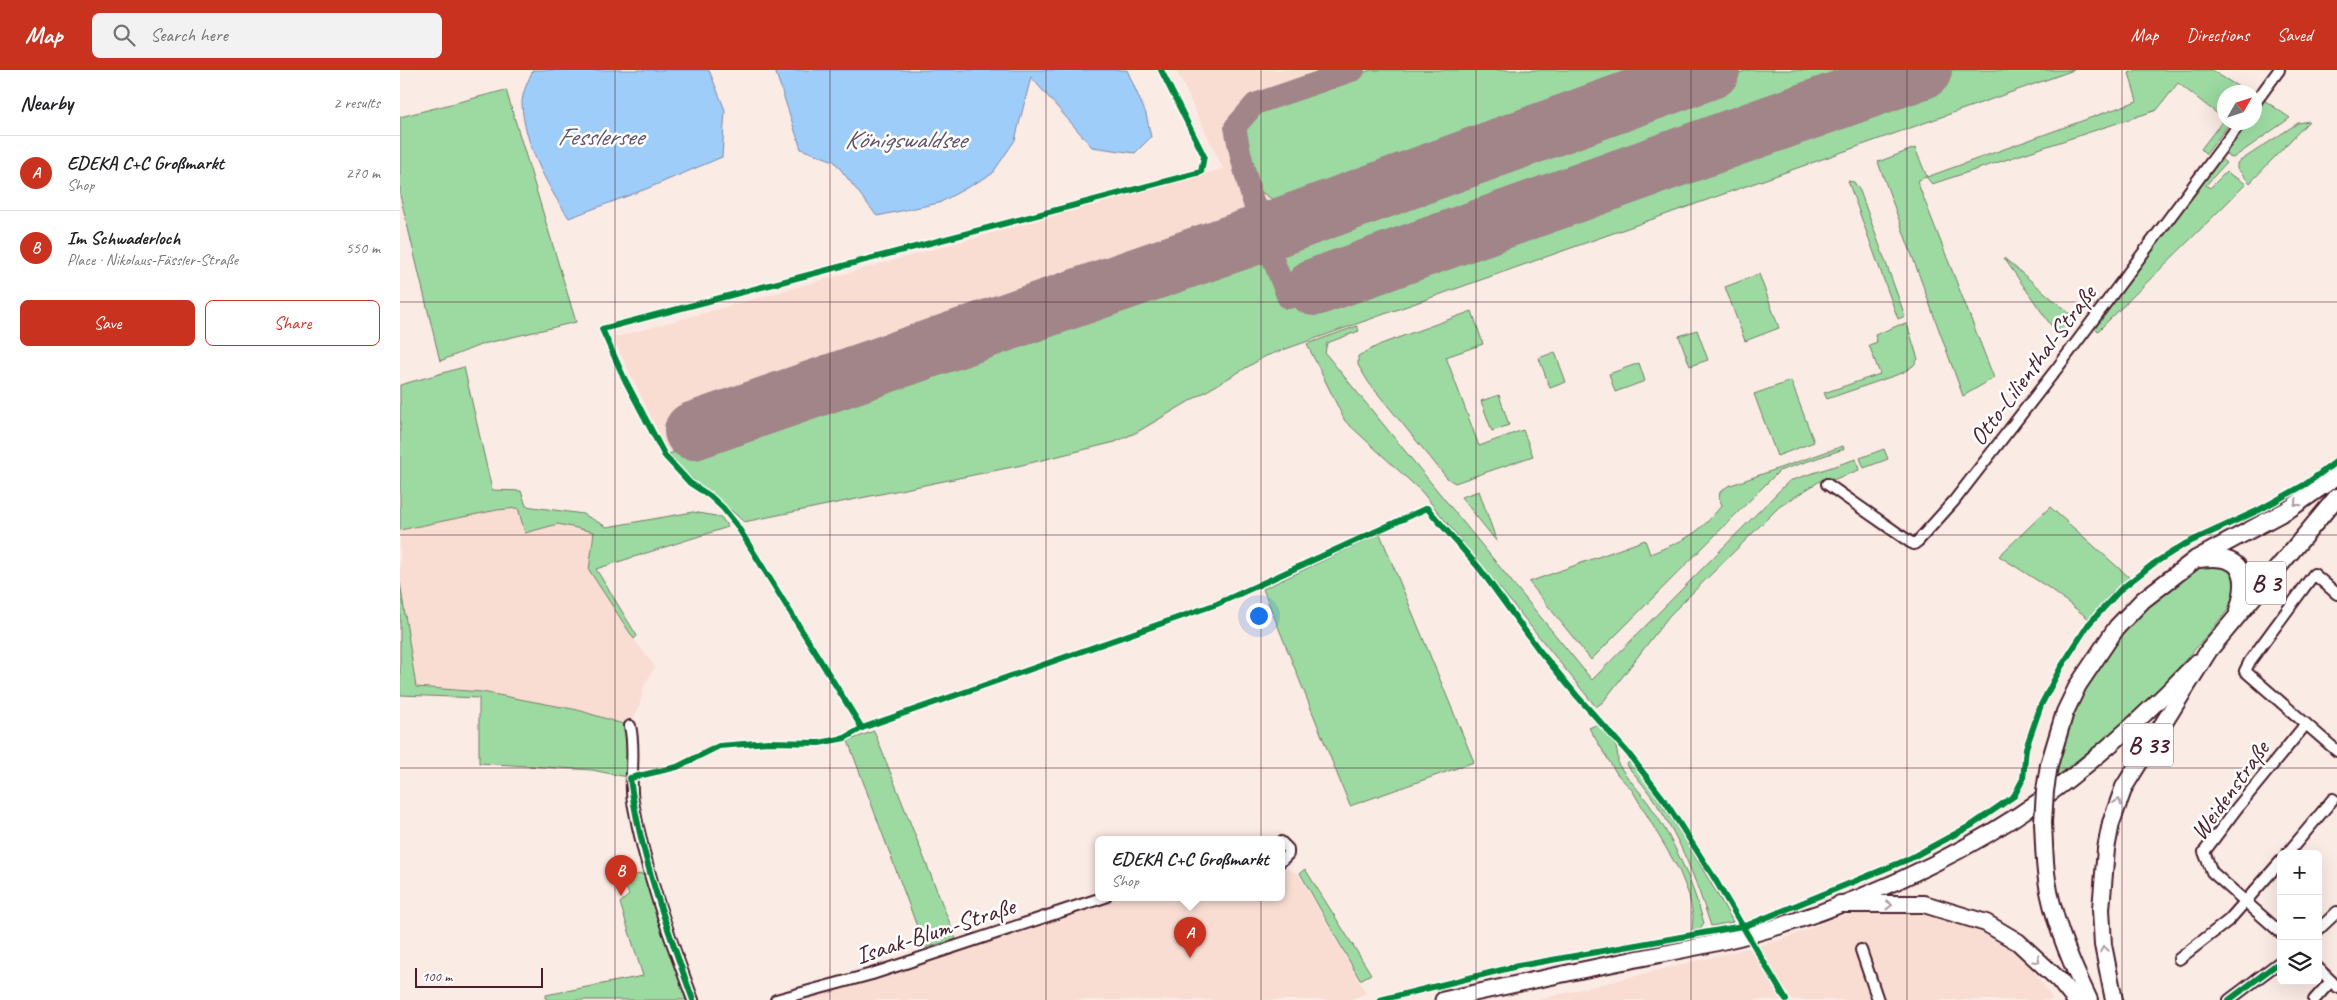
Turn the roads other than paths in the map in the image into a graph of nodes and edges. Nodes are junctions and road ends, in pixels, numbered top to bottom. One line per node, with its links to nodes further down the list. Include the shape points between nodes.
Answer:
1 (2279, 70): 2 (street)
2 (2262, 93)
3 (2235, 130): 5 (street, Otto-Lilienthal-Straße, via 2058,368 1918,542 1910,542)
4 (2337, 476): 7 (highway, one-way to 7, via 2290,508)
5 (1827, 484)
6 (2337, 497): 9 (highway, B 3)
7 (2196, 559): 9 (highway, via 2226,558 2240,570 2244,589); 35 (highway, bridge, via 2143,600 2096,655 2065,712 2049,765 2043,822 2047,880 2059,929)
8 (2337, 594): 11 (street, via 2314,574 2245,671)
9 (2236, 618): 10 (highway, B 3)
10 (2209, 650): 21 (main road, B 3, via 2117,740 2068,780 1952,854); 36 (highway, B 33, one-way to 10, via 2103,945 2100,909 2111,823 2124,787)
11 (2306, 724): 13 (street); 20 (street, Weidenstraße, via 2204,852 2212,872)
12 (630, 726): 30 (street, via 633,751 630,778 640,838)
13 (2337, 751)
14 (2333, 799): 16 (street)
15 (1285, 846): 17 (street, via 1288,854)
16 (2290, 850)
17 (1285, 857)
18 (2277, 866): 20 (street)
19 (1095, 900): 31 (street, Isaak-Blum-Straße, via 872,974)
20 (2246, 902): 24 (street, Weidenstraße); 26 (street, via 2229,920)
21 (1840, 904): 32 (main road, B 3, via 1737,938); 34 (highway, one-way to 34, via 1924,904 1986,923 2018,942 2059,980)
22 (2337, 912): 23 (street)
23 (2322, 926)
24 (2277, 929)
25 (1861, 950): 33 (street)
26 (2179, 959)
27 (2277, 964): 37 (street)
28 (2322, 972): 29 (street)
29 (2334, 984): 38 (street)
30 (693, 1000)
31 (776, 1000)
32 (1443, 1000)
33 (1878, 1000)
34 (2075, 1000)
35 (2089, 1000)
36 (2114, 1000)
37 (2228, 1000)
38 (2314, 1000)

